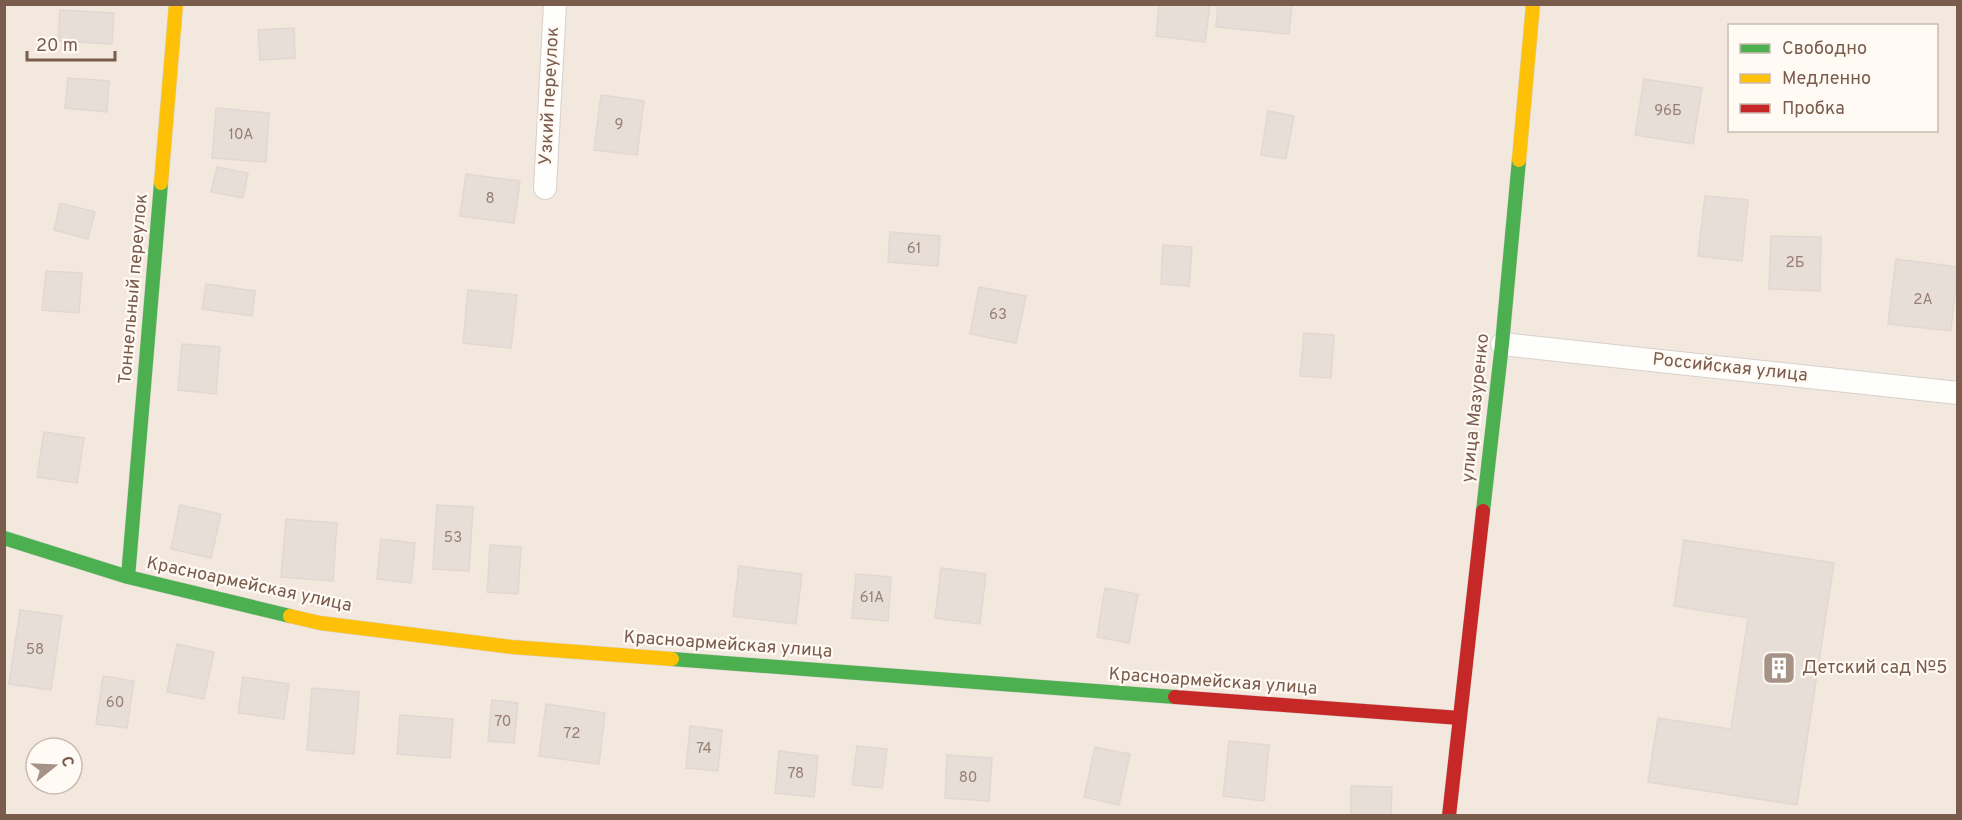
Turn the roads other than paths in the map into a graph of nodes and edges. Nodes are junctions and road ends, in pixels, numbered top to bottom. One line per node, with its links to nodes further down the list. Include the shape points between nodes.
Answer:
1 (176, 4): 8 (street, Тоннельный переулок)
2 (555, 4): 4 (street, Узкий переулок)
3 (1533, 4): 5 (street, улица Мазуренко)
4 (545, 188)
5 (1502, 344): 6 (street, Российская улица); 9 (street, улица Мазуренко)
6 (1958, 393)
7 (4, 538): 8 (street, Красноармейская улица)
8 (128, 577): 9 (street, Красноармейская улица, via 320,623 512,647)
9 (1460, 718): 10 (street, улица Мазуренко)
10 (1449, 816)

